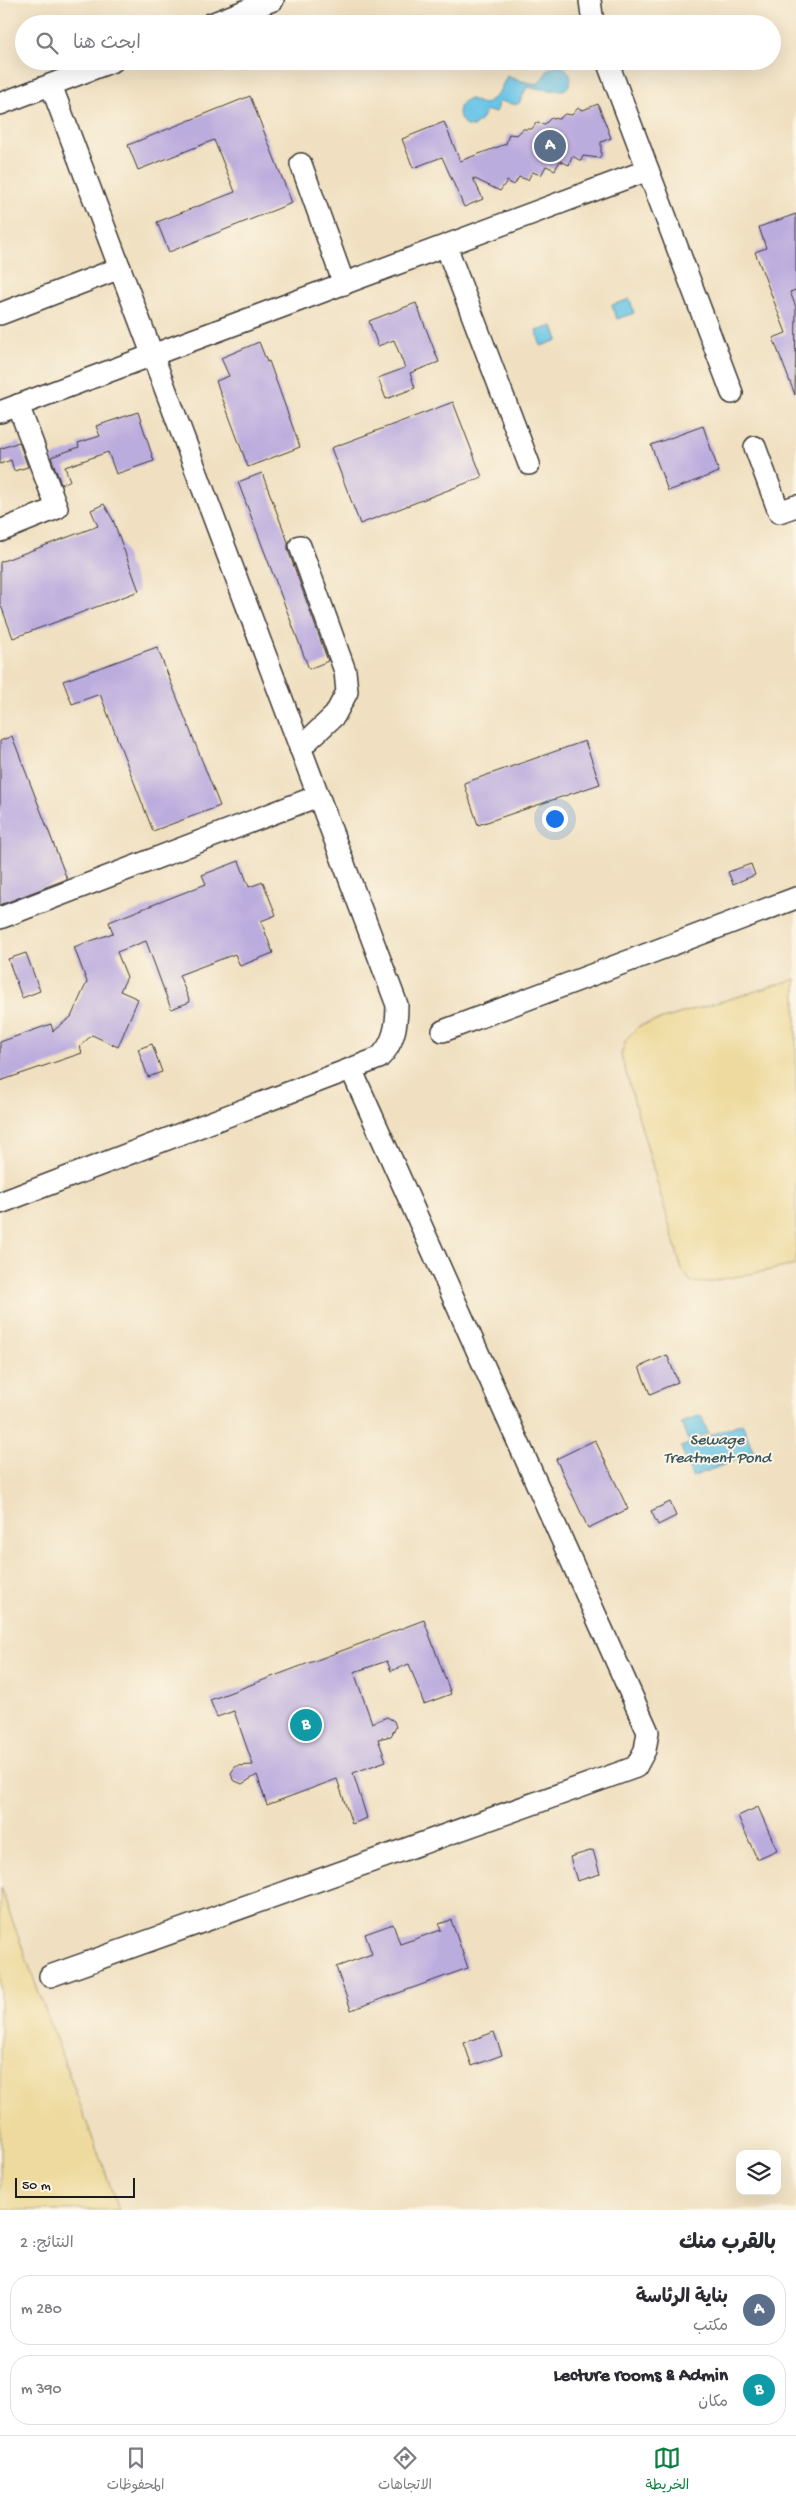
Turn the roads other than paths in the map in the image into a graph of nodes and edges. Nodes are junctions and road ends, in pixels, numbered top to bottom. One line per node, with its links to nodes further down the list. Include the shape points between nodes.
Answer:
1 (273, 0): 3 (lane)
2 (590, 0): 4 (lane)
3 (221, 13)
4 (592, 15)
5 (90, 70): 7 (lane)
6 (610, 70): 10 (lane)
7 (51, 85): 8 (lane); 12 (lane)
8 (0, 104)
9 (301, 164): 13 (lane)
10 (648, 170): 11 (lane); 16 (lane)
11 (446, 246): 13 (lane); 19 (lane)
12 (120, 268): 14 (lane); 15 (lane)
13 (344, 284): 15 (lane)
14 (0, 314)
15 (153, 356): 17 (lane); 23 (lane)
16 (732, 393)
17 (9, 408): 21 (lane, via 57,508)
18 (755, 447): 20 (lane, via 779,512)
19 (529, 464)
20 (796, 506)
21 (0, 531)
22 (300, 546): 23 (lane, via 345,671 347,692 334,716)
23 (300, 748): 24 (lane)
24 (318, 796): 26 (lane); 28 (lane, via 397,1005 397,1020 388,1050 379,1058)
25 (796, 898): 27 (lane)
26 (0, 918)
27 (444, 1031)
28 (351, 1068): 29 (lane); 30 (lane, via 648,1732 645,1750 636,1768)
29 (0, 1203)
30 (50, 1976)

